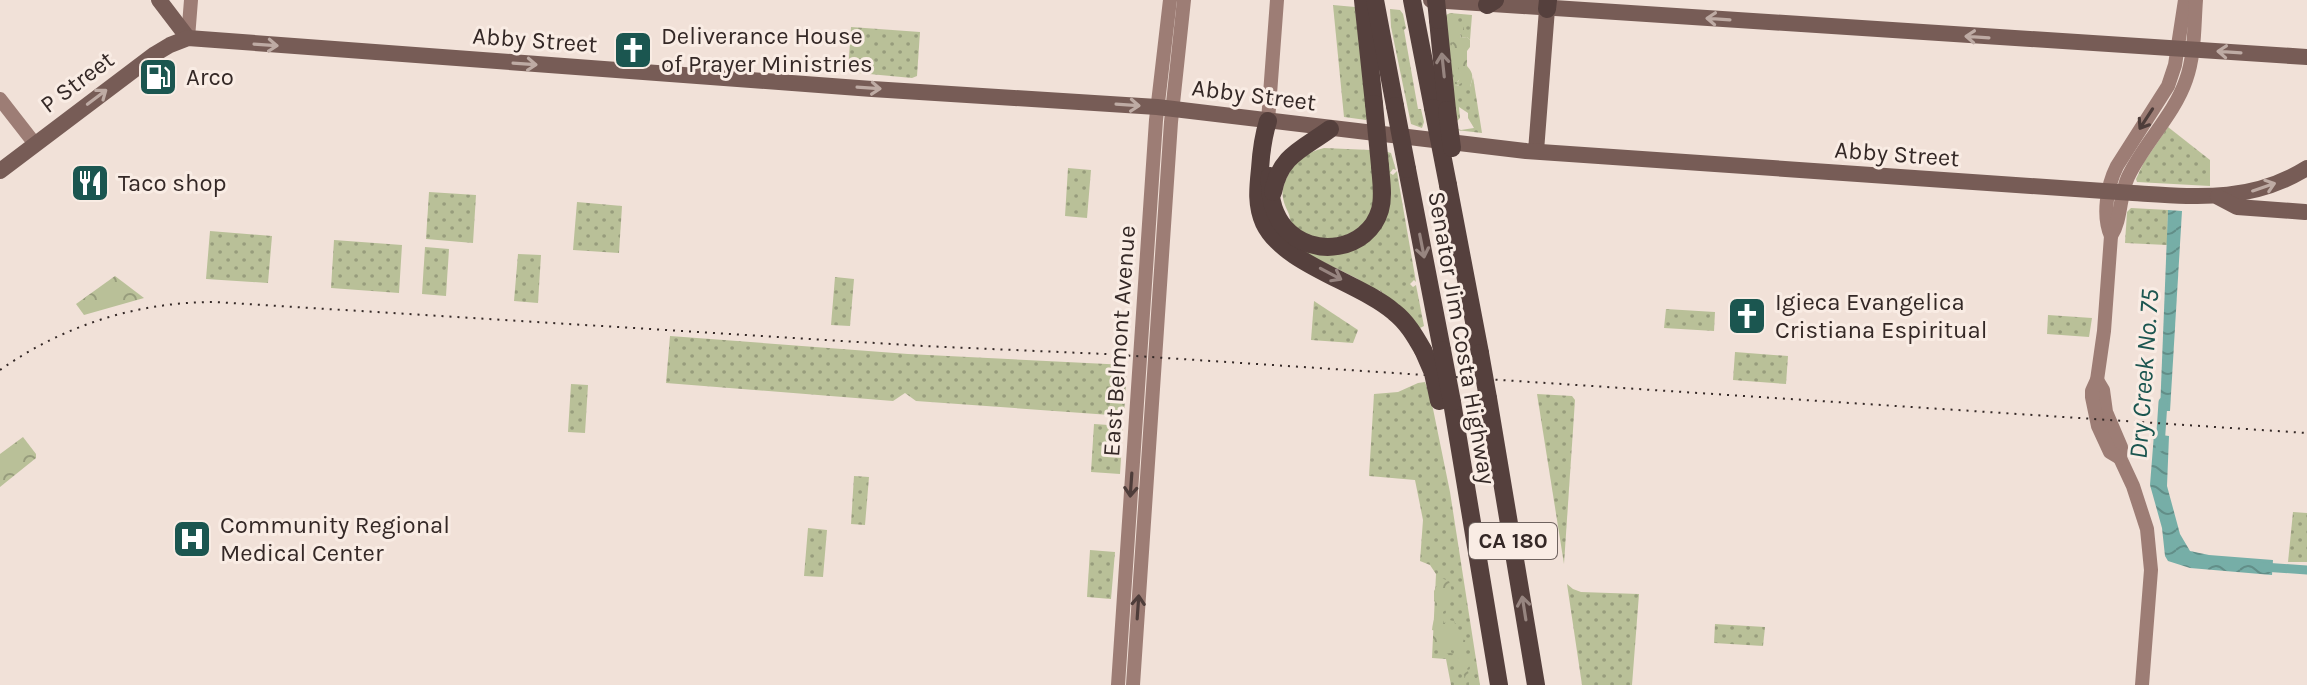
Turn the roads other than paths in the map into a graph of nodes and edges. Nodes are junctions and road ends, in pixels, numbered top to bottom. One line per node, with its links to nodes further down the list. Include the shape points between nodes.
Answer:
1 (159, 0): 15 (main road)
2 (191, 0): 15 (main road)
3 (1170, 0): 19 (main road, East Belmont Avenue)
4 (1184, 0): 19 (main road, East Belmont Avenue)
5 (1277, 0): 21 (main road)
6 (1363, 0): 14 (highway)
7 (1375, 0): 14 (highway, Senator Jim Costa Highway / CA 180)
8 (1412, 0): 20 (highway, Senator Jim Costa Highway / CA 180)
9 (1433, 0): 12 (main road); 20 (highway, one-way to 9, bridge)
10 (2185, 0): 16 (main road)
11 (2196, 0): 16 (main road)
12 (1491, 2): 13 (main road)
13 (1547, 3): 16 (main road, one-way to 13); 24 (main road)
14 (1373, 25): 29 (highway, bridge, via 1382,197 1377,217 1365,233 1330,247 1300,241 1285,229); 33 (highway, Senator Jim Costa Highway / CA 180, one-way to 33, bridge, via 1407,169)
15 (188, 38): 19 (main road, Abby Street, one-way to 19); 23 (main road, P Street, one-way to 15, via 158,52)
16 (2185, 49): 17 (main road, one-way to 16); 27 (main road, via 2117,166)
17 (2307, 57)
18 (0, 99): 23 (main road)
19 (1164, 108): 21 (main road, Abby Street); 31 (main road, East Belmont Avenue); 32 (main road, East Belmont Avenue)
20 (1440, 109): 37 (highway, Senator Jim Costa Highway / CA 180, one-way to 20, bridge)
21 (1268, 121): 22 (main road, Abby Street); 29 (highway); 33 (highway, one-way to 33, via 1258,192 1269,232 1286,250 1393,311)
22 (1330, 129): 24 (main road, Abby Street); 29 (highway, via 1285,162 1274,184)
23 (35, 144): 26 (main road, P Street)
24 (1536, 151): 27 (main road, Abby Street)
25 (2307, 168): 28 (main road, Abby Street, one-way to 25, via 2262,188)
26 (0, 171)
27 (2116, 192): 28 (main road, Abby Street); 38 (main road, via 2106,226 2111,236 2105,320 2092,391 2095,419 2110,452 2120,458 2142,511 2149,547)
28 (2218, 197): 30 (main road, via 2237,207)
29 (1273, 207)
30 (2305, 212)
31 (1143, 295): 32 (main road, via 1151,305 1150,334); 34 (main road, East Belmont Avenue, one-way to 34)
32 (1155, 337): 35 (main road, East Belmont Avenue, one-way to 32)
33 (1432, 350): 36 (highway, Senator Jim Costa Highway / CA 180, bridge)
34 (1118, 685)
35 (1133, 685)
36 (1499, 685)
37 (1536, 685)
38 (2142, 685)

